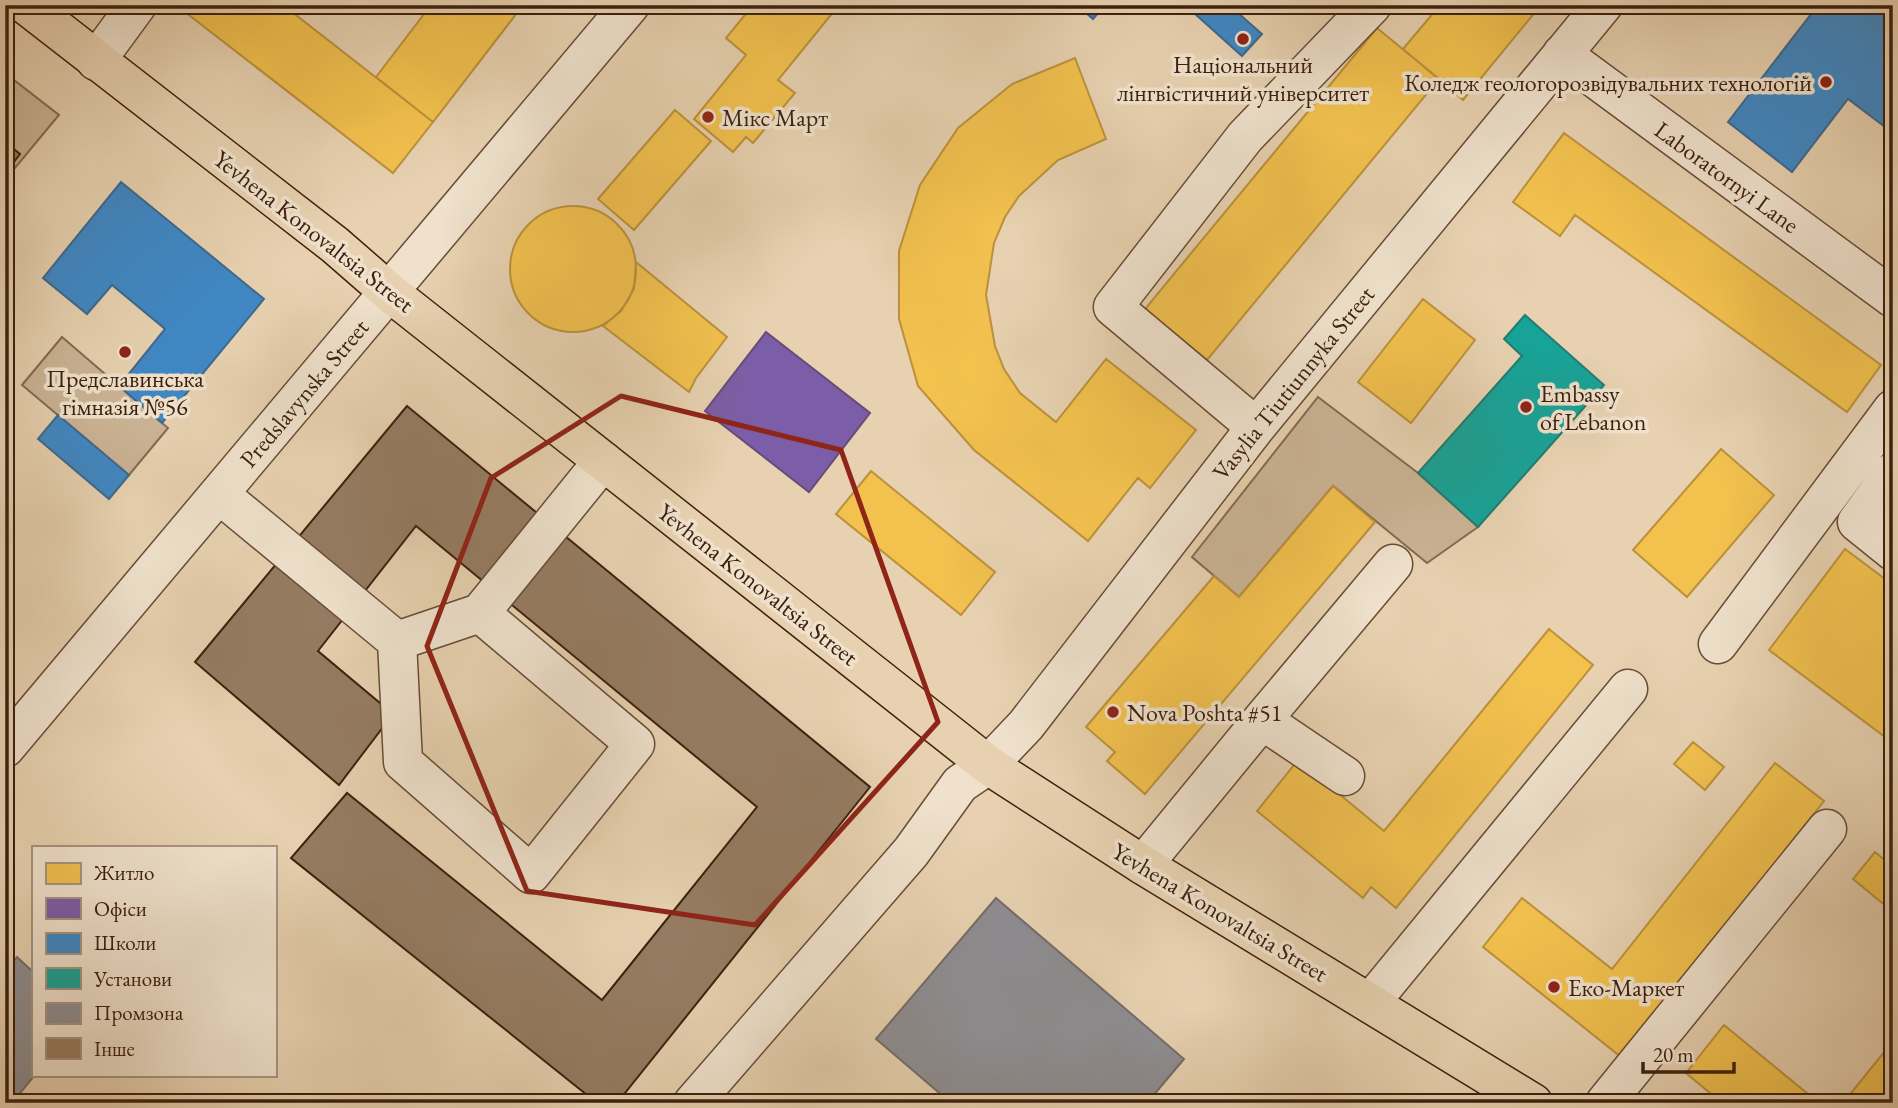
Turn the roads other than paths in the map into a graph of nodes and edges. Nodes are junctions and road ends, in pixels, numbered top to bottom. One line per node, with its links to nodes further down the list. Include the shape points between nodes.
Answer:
1 (26, 5): 7 (main road, Yevhena Konovaltsia Street)
2 (137, 5): 7 (street)
3 (630, 5): 8 (street, Predslavynska Street)
4 (1372, 5): 11 (street, via 1245,137 1113,307)
5 (1603, 5): 6 (street, Vasylia Tiutiunnyka Street)
6 (1562, 54): 9 (street, Laboratornyi Lane); 11 (street, Vasylia Tiutiunnyka Street)
7 (96, 61): 8 (main road, Yevhena Konovaltsia Street)
8 (389, 292): 12 (main road, Yevhena Konovaltsia Street); 14 (street, Predslavynska Street)
9 (1893, 298)
10 (1893, 409): 19 (street)
11 (1256, 426): 23 (street, Vasylia Tiutiunnyka Street, via 1026,725)
12 (603, 461): 17 (street); 23 (main road, Yevhena Konovaltsia Street)
13 (1893, 472): 15 (street, via 1857,522)
14 (219, 494): 18 (street); 22 (street, Predslavynska Street)
15 (1893, 551)
16 (1393, 564): 21 (street)
17 (480, 613): 18 (street); 18 (street, via 635,744 531,874 403,762)
18 (397, 641)
19 (1718, 643)
20 (1628, 690): 27 (street)
21 (1262, 720): 24 (street); 26 (street)
22 (5, 748)
23 (988, 765): 26 (main road, Yevhena Konovaltsia Street); 28 (street, Vasylia Tiutiunnyka Street, via 960,784 911,852)
24 (1345, 776)
25 (1827, 829): 30 (street)
26 (1143, 865): 27 (main road, Yevhena Konovaltsia Street)
27 (1370, 1003): 29 (main road, Yevhena Konovaltsia Street)
28 (693, 1103)
29 (1532, 1103)
30 (1605, 1103)

